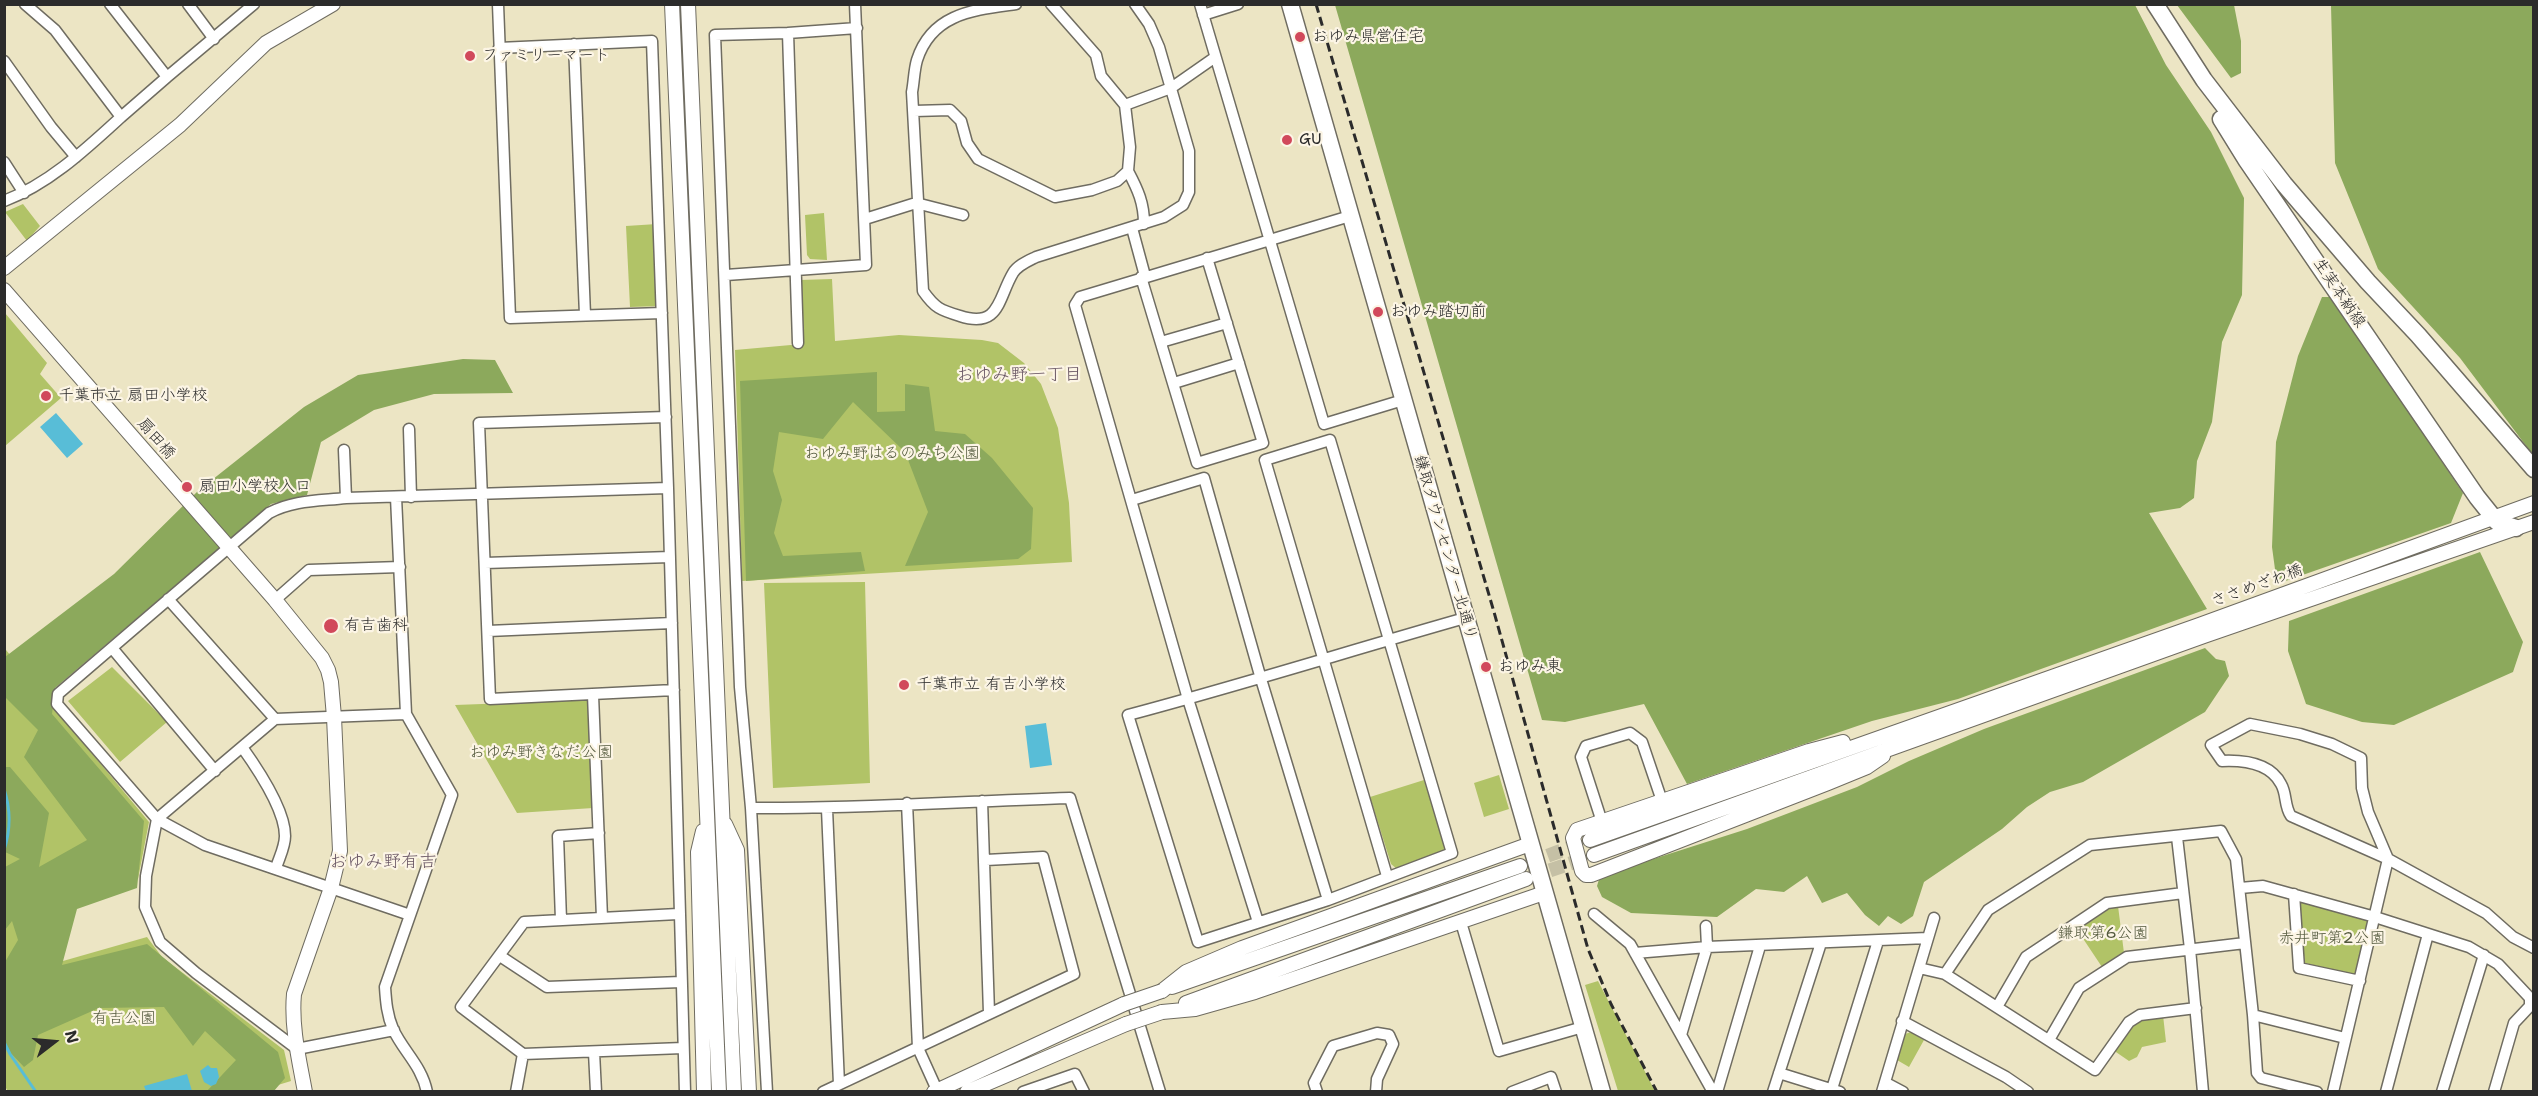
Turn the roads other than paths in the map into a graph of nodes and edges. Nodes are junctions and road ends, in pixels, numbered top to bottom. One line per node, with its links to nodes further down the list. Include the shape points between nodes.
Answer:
1 (26, 4): 29 (street, via 55,30)
2 (110, 4): 25 (street)
3 (188, 4): 19 (street)
4 (254, 4): 19 (street)
5 (333, 4): 43 (street, via 266,43 180,125)
6 (498, 4): 22 (street)
7 (672, 4): 101 (street)
8 (688, 4): 99 (street)
9 (855, 4): 17 (street)
10 (1016, 4): 28 (street, via 967,11 931,32 918,60 912,92)
11 (1051, 4): 27 (street, via 1096,55 1101,76)
12 (1135, 4): 26 (street, via 1159,46)
13 (1238, 4): 16 (street)
14 (1290, 4): 37 (main road, 鎌取タウンセンター北通り)
15 (2155, 4): 20 (main road, 生実本納線)
16 (1202, 10): 23 (street)
17 (857, 28): 18 (street); 38 (street)
18 (788, 33): 44 (street); 45 (street, via 716,35)
19 (213, 39): 25 (street)
20 (2179, 42): 59 (main road, 生実本納線, via 2284,184); 67 (main road, 生実本納線, via 2247,161)
21 (574, 44): 22 (street); 48 (street, via 652,41); 49 (street)
22 (499, 48): 49 (street, via 510,318)
23 (1214, 58): 26 (street); 41 (street)
24 (4, 61): 30 (street)
25 (167, 77): 29 (street)
26 (1171, 88): 27 (street); 39 (street, via 1189,151 1189,192 1183,205)
27 (1125, 105): 32 (street, via 1130,147)
28 (914, 111): 32 (street, via 950,110 961,121 967,143 978,159 1055,197 1092,190 1117,181); 35 (street)
29 (121, 117): 30 (street)
30 (76, 157): 33 (street)
31 (4, 162): 33 (street)
32 (1128, 171): 39 (street, via 1144,206)
33 (24, 193): 34 (street)
34 (4, 201)
35 (916, 203): 36 (street); 38 (street); 40 (street, via 922,291 935,308 974,321 990,316 1000,305 1013,272 1022,264)
36 (963, 215)
37 (1350, 216): 41 (street); 55 (main road, 鎌取タウンセンター北通り)
38 (865, 219): 44 (street, via 866,265)
39 (1144, 224): 40 (street)
40 (1132, 228): 46 (street)
41 (1270, 239): 42 (street); 55 (street, via 1324,423)
42 (1207, 258): 46 (street); 50 (street)
43 (4, 268)
44 (795, 270): 45 (street); 52 (street)
45 (726, 275): 96 (street, via 740,687)
46 (1143, 277): 51 (street); 65 (street, via 1080,297 1075,305)
47 (4, 290): 70 (street, 扇田橋)
48 (662, 313): 49 (street); 56 (street)
49 (585, 315)
50 (1227, 322): 51 (street); 53 (street)
51 (1161, 342): 54 (street)
52 (798, 344)
53 (1239, 363): 54 (street); 54 (street, via 1263,443 1197,463)
54 (1174, 383)
55 (1403, 400): 76 (main road, 鎌取タウンセンター北通り)
56 (666, 417): 60 (street); 61 (street, via 479,423)
57 (409, 429): 63 (street)
58 (344, 450): 64 (street)
59 (2534, 469)
60 (668, 488): 61 (street); 71 (street)
61 (481, 494): 63 (street); 72 (street)
62 (396, 497): 63 (street); 64 (street); 73 (street)
63 (411, 497)
64 (346, 498): 70 (street, via 281,507)
65 (1132, 500): 83 (street, via 1204,478); 86 (street)
66 (2534, 503): 67 (street, ささめざわ橋)
67 (2493, 518): 69 (main road); 79 (street, ささめざわ橋, via 2327,578)
68 (2534, 522): 69 (street, ささめざわ橋)
69 (2516, 528): 79 (street, ささめざわ橋)
70 (228, 548): 74 (street); 75 (street, 扇田橋)
71 (670, 557): 72 (street); 77 (street)
72 (485, 563): 78 (street)
73 (400, 567): 75 (street, via 309,570); 87 (street)
74 (168, 599): 81 (street); 89 (street)
75 (275, 600): 88 (street, 扇田橋, via 321,658 331,682)
76 (1465, 618): 80 (street); 105 (main road, 鎌取タウンセンター北通り)
77 (672, 623): 78 (street); 84 (street)
78 (488, 631): 85 (street, via 490,699)
79 (2202, 631): 90 (street)
80 (1389, 639): 82 (street); 82 (street, via 1330,440 1265,460); 110 (street, via 1452,853)
81 (112, 648): 92 (street); 98 (street, via 58,694 57,704)
82 (1324, 658): 83 (street); 110 (street)
83 (1261, 679): 86 (street); 116 (street)
84 (674, 690): 85 (street); 117 (street)
85 (593, 694): 102 (street)
86 (1188, 699): 124 (street); 124 (street, via 1128,716 1194,931 1198,942)
87 (406, 714): 88 (street); 119 (street, via 452,795)
88 (334, 717): 89 (street); 111 (street, 扇田橋, via 340,851)
89 (275, 719): 91 (street)
90 (1895, 740): 94 (street, via 1866,736 1809,751); 100 (street, via 1867,767 1586,875 1574,833); 104 (street); 106 (street)
91 (242, 747): 92 (street); 109 (street, via 264,777 283,824 284,842)
92 (216, 771): 98 (street)
93 (982, 801): 95 (street); 108 (street); 181 (street, via 1070,798)
94 (1662, 801): 100 (street); 100 (street, via 1642,742 1630,733 1586,746 1581,757)
95 (907, 803): 97 (street); 156 (street)
96 (751, 808): 97 (street); 176 (street)
97 (828, 809): 161 (street)
98 (157, 819): 109 (street, via 205,845); 157 (street, via 146,876 145,907 160,942)
99 (723, 822): 174 (street); 175 (street, via 737,850)
100 (1602, 822)
101 (707, 824): 172 (street, via 698,852); 173 (street)
102 (599, 833): 121 (street); 123 (street, via 558,836)
103 (2177, 837): 112 (street, via 2221,831 2236,859); 114 (street); 140 (street, via 2090,845 1988,910)
104 (1590, 840)
105 (1530, 844): 113 (main road, 鎌取タウンセンター北通り); 143 (street, via 1242,948 1186,972)
106 (1594, 855)
107 (2388, 859): 107 (street, via 2368,812 2361,758 2300,734 2250,724 2211,745 2222,761 2244,760 2271,771 2283,786 2285,807 2291,816); 120 (street); 134 (street, via 2486,913 2513,937)
108 (986, 860): 147 (street); 147 (street, via 1043,857 1074,974)
109 (276, 868): 111 (street)
110 (1387, 876): 116 (street)
111 (331, 888): 119 (street); 157 (street, 扇田橋, via 294,994)
112 (2240, 888): 115 (street, via 2263,886); 131 (street)
113 (1544, 892): 146 (street, via 1254,992 1195,1009); 150 (main road, 鎌取タウンセンター北通り)
114 (2183, 893): 135 (street); 144 (street, via 2107,903 2026,957)
115 (2294, 894): 120 (street); 141 (street, via 2300,968)
116 (1328, 900): 124 (street)
117 (678, 914): 121 (street); 142 (street)
118 (1594, 914): 136 (street, via 1630,944)
119 (410, 915): 151 (street, via 386,987 387,1009)
120 (2374, 916): 127 (street); 141 (street)
121 (602, 918): 123 (street)
122 (1934, 918): 128 (street)
123 (561, 920): 138 (street, via 524,922)
124 (1258, 922)
125 (1706, 926): 133 (street)
126 (1463, 929): 150 (street, via 1499,1051)
127 (2428, 934): 137 (street); 192 (street)
128 (1928, 938): 129 (street); 139 (street)
129 (1878, 941): 130 (street); 165 (street)
130 (1821, 943): 132 (street); 160 (street)
131 (2245, 943): 135 (street); 148 (street)
132 (1760, 946): 133 (street); 186 (street)
133 (1707, 947): 136 (street); 152 (street)
134 (2534, 948)
135 (2190, 950): 145 (street); 154 (street, via 2127,957 2079,988)
136 (1635, 953): 152 (street)
137 (2484, 955): 193 (street); 194 (street, via 2530,998 2530,1006 2514,1023)
138 (500, 956): 142 (street, via 547,987); 159 (street, via 461,1007)
139 (1919, 968): 140 (street); 149 (street)
140 (1945, 974): 144 (street)
141 (2360, 981): 153 (street)
142 (681, 982): 155 (street)
143 (1162, 991): 146 (street, via 1523,872); 163 (street, bridge, via 1124,1004)
144 (1997, 1007): 154 (street)
145 (2196, 1008): 154 (street, via 2140,1015 2129,1022 2095,1070); 166 (street)
146 (1161, 1012): 178 (street, bridge)
147 (989, 1013): 156 (street)
148 (2253, 1015): 153 (street); 190 (street, via 2257,1073 2261,1078)
149 (1902, 1021): 162 (street); 189 (street)
150 (1583, 1027): 185 (main road, 鎌取タウンセンター北通り)
151 (394, 1030): 157 (street); 168 (street, via 422,1074)
152 (1681, 1035): 186 (street)
153 (2345, 1038): 191 (street)
154 (2049, 1040)
155 (683, 1048): 158 (street); 171 (street)
156 (918, 1048): 161 (street); 163 (street)
157 (297, 1049): 167 (street, 扇田橋)
158 (594, 1052): 159 (street); 170 (street)
159 (523, 1054): 169 (street)
160 (1779, 1072): 165 (street); 187 (street)
161 (839, 1083): 177 (street)
162 (1884, 1087): 188 (street)
163 (935, 1091)
164 (1518, 1091): 184 (street, via 1551,1077)
165 (1834, 1091)
166 (2206, 1091)
167 (305, 1092)
168 (427, 1092)
169 (516, 1092)
170 (596, 1092)
171 (685, 1092)
172 (704, 1092)
173 (719, 1092)
174 (734, 1092)
175 (749, 1092)
176 (766, 1092)
177 (822, 1092)
178 (967, 1092)
179 (1023, 1092): 180 (street, via 1075,1074)
180 (1084, 1092)
181 (1160, 1092)
182 (1317, 1092): 183 (street, via 1314,1083 1333,1046 1377,1033 1389,1035 1393,1044 1377,1079)
183 (1376, 1092)
184 (1556, 1092)
185 (1602, 1092)
186 (1715, 1092)
187 (1773, 1092)
188 (1903, 1092)
189 (2028, 1092)
190 (2317, 1092)
191 (2332, 1092)
192 (2385, 1092)
193 (2442, 1092)
194 (2494, 1092)

